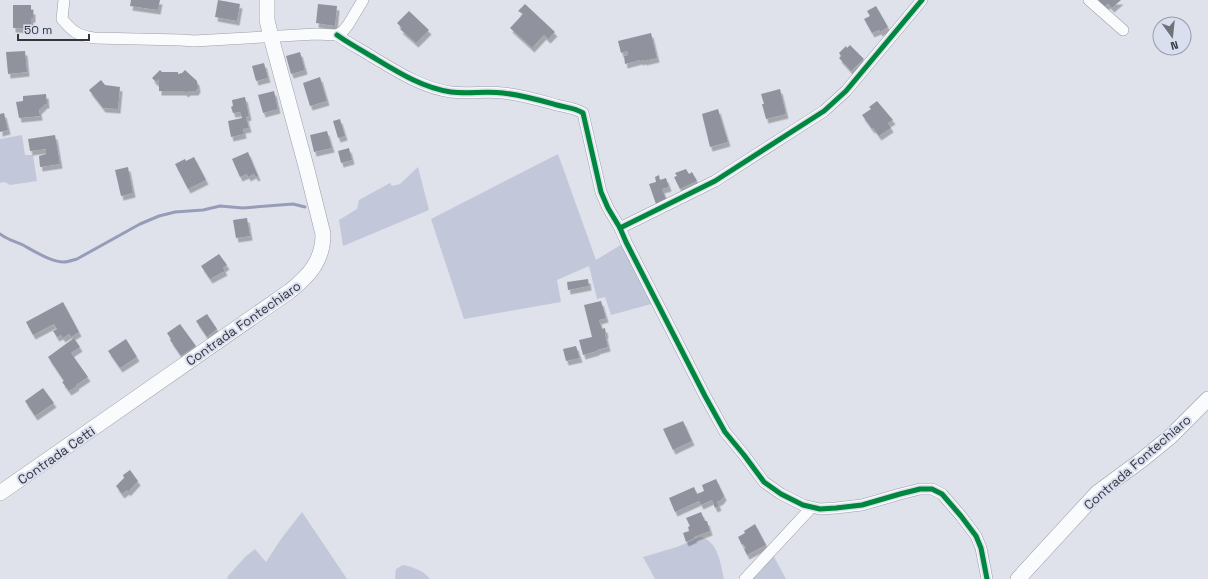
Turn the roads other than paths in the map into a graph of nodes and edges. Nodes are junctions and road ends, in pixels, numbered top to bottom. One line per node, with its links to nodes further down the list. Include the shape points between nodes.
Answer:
1 (64, 0): 8 (street, via 62,19 83,36 94,38 194,41)
2 (267, 0): 8 (main road, Contrada Fontechiaro, via 267,20)
3 (362, 0): 7 (street, via 348,25)
4 (922, 0): 9 (street, via 846,91 824,112 715,181)
5 (1089, 0): 6 (street)
6 (1123, 30)
7 (337, 35): 8 (street); 9 (street, via 407,77 430,87 452,92 503,93 570,107 583,113 600,192)
8 (271, 37): 11 (main road, Contrada Fontechiaro, via 323,234 319,258 304,280 290,291)
9 (620, 228): 13 (street, via 725,432 764,482 781,494)
10 (1208, 399): 16 (main road, Contrada Fontechiaro, via 1170,437 1097,493)
11 (111, 416): 12 (main road, Contrada Cetti)
12 (0, 493)
13 (811, 508): 14 (street); 15 (street, via 862,505 920,489 932,489 942,494 976,536 982,548)
14 (745, 579)
15 (987, 579)
16 (1018, 579)

